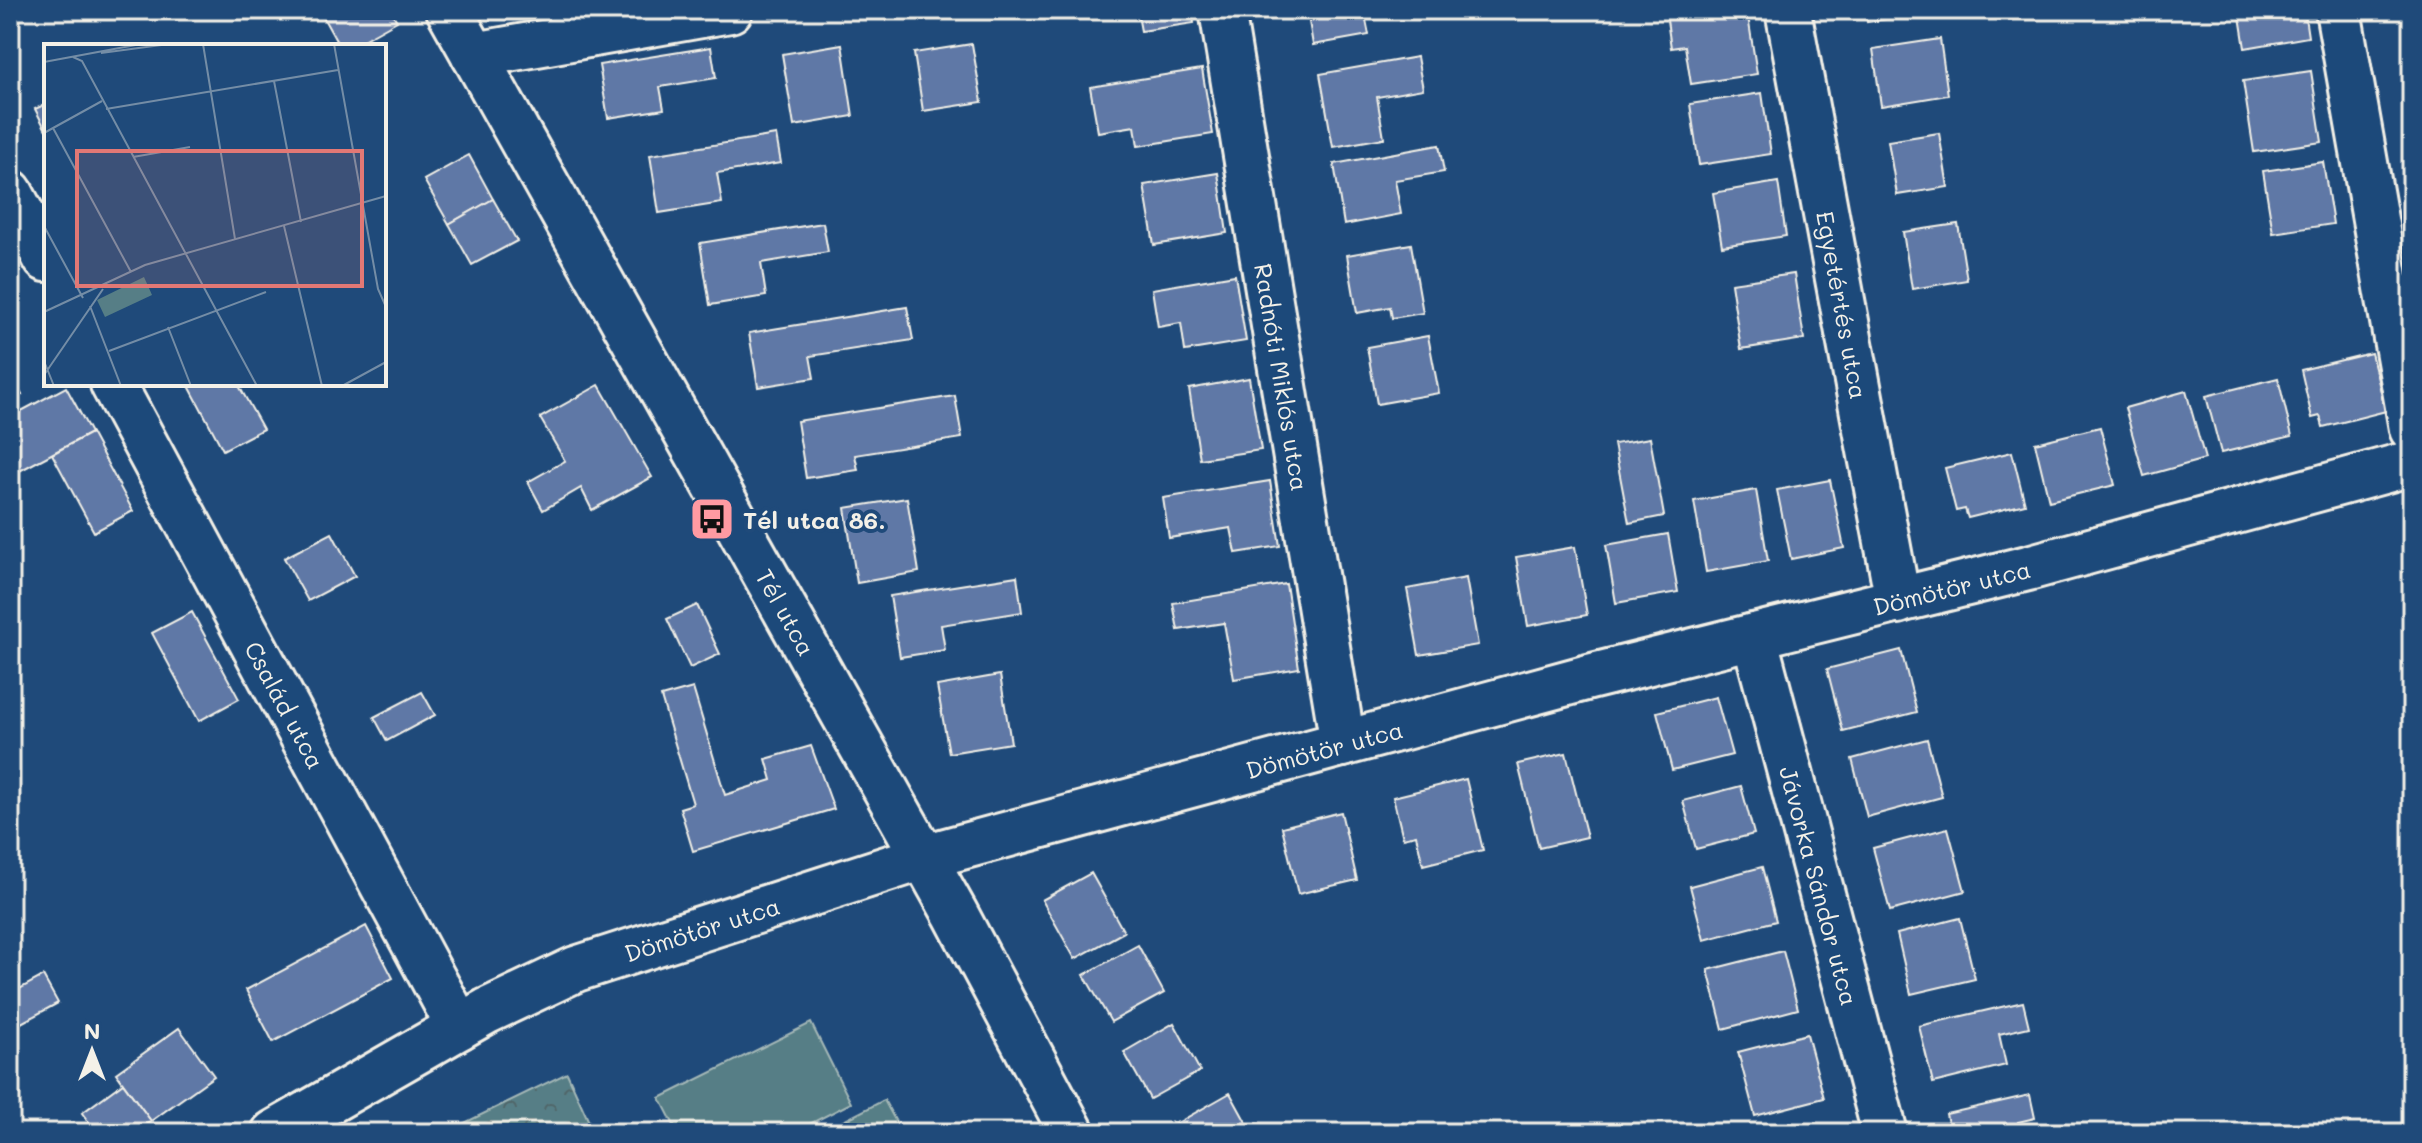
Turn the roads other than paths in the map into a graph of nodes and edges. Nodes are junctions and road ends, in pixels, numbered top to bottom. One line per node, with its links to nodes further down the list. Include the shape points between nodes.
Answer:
1 (449, 10): 6 (street, Tél utca)
2 (730, 10): 6 (street)
3 (1222, 10): 14 (street, Radnóti Miklós utca)
4 (1788, 10): 12 (street, Egyetértés utca)
5 (2338, 10): 10 (street)
6 (474, 55): 15 (street, Tél utca)
7 (10, 192): 8 (street)
8 (44, 255)
9 (114, 386): 16 (street, Család utca)
10 (2412, 429)
11 (2412, 463): 12 (street, Dömötör utca)
12 (1898, 601): 13 (street, Dömötör utca)
13 (1754, 636): 14 (street, Dömötör utca); 19 (street, Jávorka Sándor utca)
14 (1343, 744): 15 (street, Dömötör utca)
15 (924, 857): 16 (street, Dömötör utca, via 576,969); 18 (street, Tél utca)
16 (459, 1027): 17 (street, Dömötör utca)
17 (274, 1133)
18 (1072, 1133)
19 (1885, 1133)

